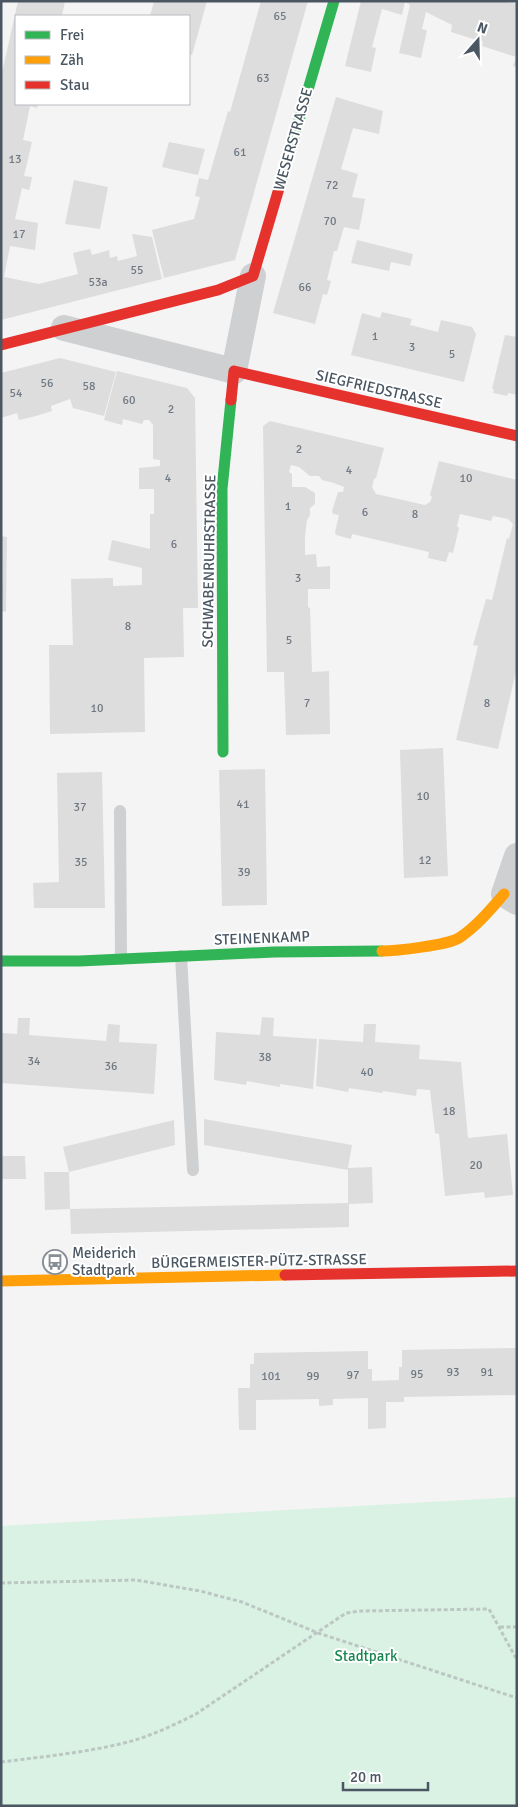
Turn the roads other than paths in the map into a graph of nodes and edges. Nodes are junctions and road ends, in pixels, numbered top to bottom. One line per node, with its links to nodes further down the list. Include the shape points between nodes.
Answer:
1 (334, 1): 2 (street, WESERSTRASSE)
2 (253, 276): 3 (street, via 218,290); 5 (street, WESERSTRASSE)
3 (64, 328): 4 (street); 5 (street)
4 (1, 345)
5 (234, 371): 6 (street, SIEGFRIEDSTRASSE); 7 (street, SCHWABENRUHRSTRASSE, via 222,489)
6 (517, 436)
7 (223, 752)
8 (120, 811): 12 (lane)
9 (517, 856): 10 (street)
10 (510, 898): 11 (street, STEINENKAMP, via 457,939 399,951)
11 (182, 956): 12 (street, STEINENKAMP); 14 (lane)
12 (121, 959): 13 (street, STEINENKAMP)
13 (1, 961)
14 (192, 1170)
15 (517, 1271): 16 (street, BÜRGERMEISTER-PÜTZ-STRASSE)
16 (1, 1281)

